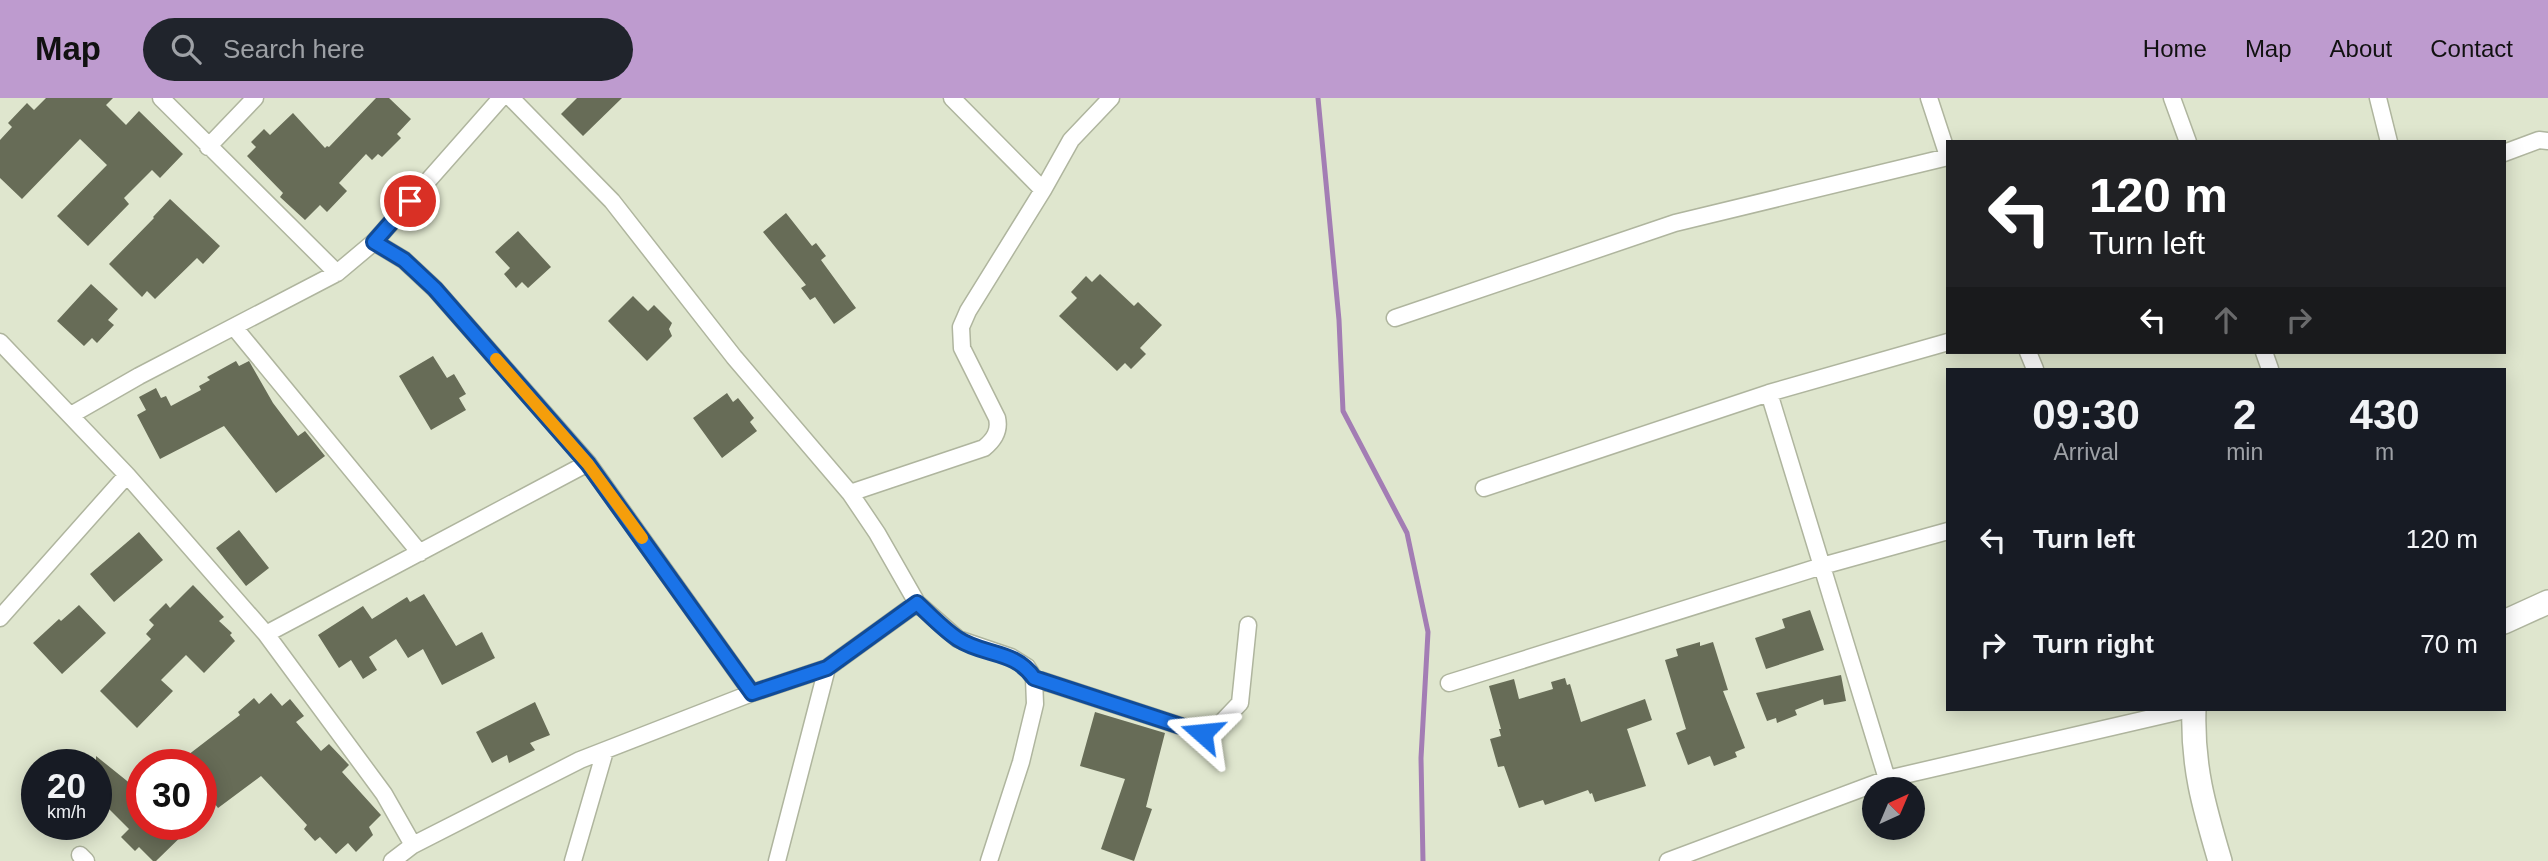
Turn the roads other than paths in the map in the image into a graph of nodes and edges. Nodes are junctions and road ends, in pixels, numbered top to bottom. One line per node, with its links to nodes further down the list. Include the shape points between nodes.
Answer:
1 (161, 98): 13 (street)
2 (255, 98): 13 (street)
3 (501, 98): 18 (street)
4 (511, 98): 29 (street, via 612,201)
5 (952, 98): 17 (street)
6 (1111, 98): 17 (street, via 1071,140)
7 (1929, 98): 14 (street)
8 (2172, 98): 10 (street)
9 (2378, 98): 11 (street)
10 (2187, 140)
11 (2388, 140)
12 (2548, 141): 15 (street)
13 (208, 147): 19 (street)
14 (1946, 151)
15 (2506, 152)
16 (1946, 157): 20 (street, via 1675,223)
17 (1043, 190): 29 (street, via 961,327 962,348 998,418 992,441 984,448)
18 (374, 242): 19 (street); 26 (street, via 404,260 435,289)
19 (337, 273): 21 (street)
20 (1395, 317)
21 (234, 327): 25 (street); 31 (street)
22 (0, 342): 25 (street)
23 (1946, 343): 24 (street)
24 (1769, 393): 28 (street); 32 (street)
25 (71, 415): 27 (street)
26 (588, 464): 31 (street); 42 (street)
27 (127, 475): 35 (street); 38 (street)
28 (1484, 488)
29 (850, 494): 34 (street)
30 (1946, 532): 32 (street)
31 (420, 553): 38 (street)
32 (1822, 566): 41 (street); 46 (street)
33 (2548, 602): 36 (street)
34 (917, 603): 39 (street); 40 (street, via 958,639 1011,657)
35 (0, 618)
36 (2506, 621)
37 (1248, 625): 40 (street, via 1240,703 1220,724 1202,733)
38 (266, 634): 49 (street, via 384,794)
39 (827, 668): 42 (street); 52 (street)
40 (1034, 678): 53 (street, via 1035,704 1021,762)
41 (1449, 683)
42 (752, 693): 45 (street)
43 (2183, 711): 47 (street)
44 (2192, 711): 55 (street, via 2201,798)
45 (605, 751): 49 (street); 51 (street)
46 (1886, 777)
47 (1896, 777)
48 (1862, 788): 54 (street)
49 (413, 845): 50 (street)
50 (392, 861)
51 (573, 861)
52 (777, 861)
53 (989, 861)
54 (1668, 861)
55 (2220, 861)

